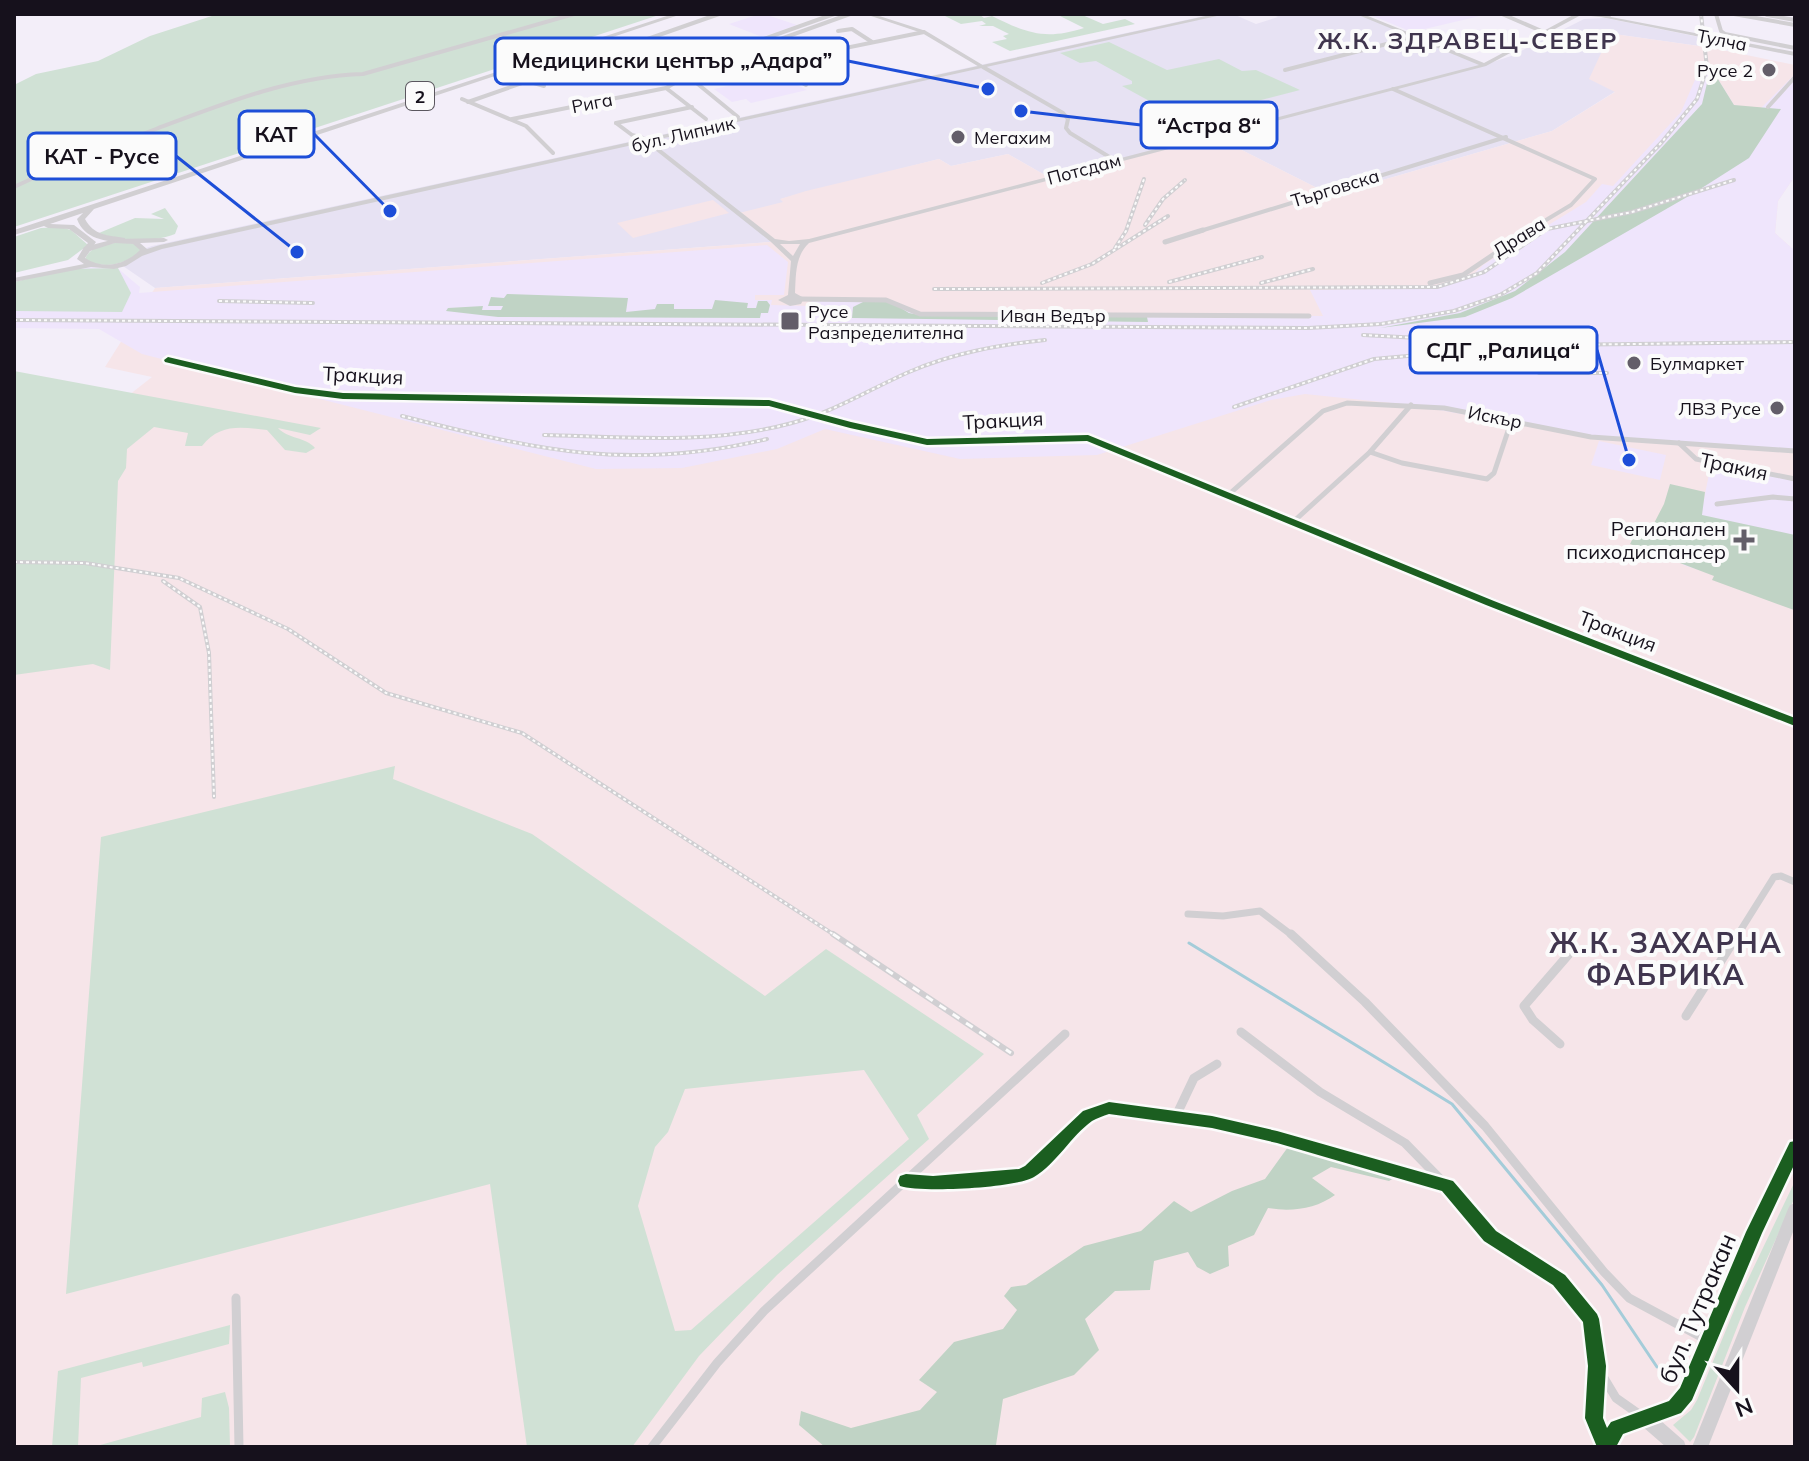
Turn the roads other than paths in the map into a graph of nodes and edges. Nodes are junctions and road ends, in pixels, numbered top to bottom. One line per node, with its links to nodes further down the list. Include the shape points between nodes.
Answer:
1 (574, 14): 57 (street, via 363,74 331,75 230,101)
2 (669, 14): 60 (highway, 2)
3 (679, 14): 58 (highway, 2)
4 (710, 14): 28 (street)
5 (719, 14): 28 (street)
6 (834, 14): 32 (street)
7 (850, 14): 36 (street, Рига)
8 (868, 14): 25 (street)
9 (1007, 14): 20 (street)
10 (1207, 14): 34 (main road, бул. Липник)
11 (1223, 14): 34 (main road, бул. Липник)
12 (1359, 14): 27 (street)
13 (1502, 14): 26 (street)
14 (1581, 14): 21 (street, Тулча); 23 (street, Потсдам)
15 (1612, 14): 21 (street)
16 (1620, 14): 31 (street, Тулча)
17 (1716, 14): 31 (street, via 1725,34)
18 (1734, 14): 22 (street)
19 (1760, 14): 22 (street)
20 (996, 15)
21 (1599, 17): 23 (street, Потсдам); 31 (street, Тулча)
22 (1794, 19)
23 (1572, 20): 26 (street, Потсдам)
24 (838, 31): 29 (street, via 852,29)
25 (924, 32): 29 (street); 34 (street)
26 (1546, 33): 35 (street, Потсдам)
27 (1414, 37): 35 (street); 37 (street)
28 (629, 42): 30 (street); 32 (street)
29 (872, 42): 33 (street)
30 (610, 48): 38 (street); 40 (street); 42 (street)
31 (1795, 51)
32 (693, 64): 36 (street)
33 (771, 64): 41 (street); 43 (street)
34 (982, 64): 50 (main road, бул. Липник); 54 (main road, бул. Липник); 56 (street, via 1063,113 1070,133)
35 (1484, 65): 46 (street, Потсдам)
36 (702, 67): 38 (street, Рига)
37 (1285, 70)
38 (685, 75): 41 (street); 45 (street, Рига)
39 (1795, 77): 49 (street)
40 (521, 78): 42 (street); 47 (street, via 462,99)
41 (693, 79): 50 (street)
42 (527, 81): 44 (street); 47 (street)
43 (806, 85)
44 (544, 86)
45 (666, 88): 48 (street); 51 (street, Рига)
46 (1393, 89): 53 (street); 56 (street, Потсдам)
47 (468, 102): 51 (street)
48 (692, 107): 52 (street); 54 (street, via 616,123)
49 (1768, 107)
50 (737, 115): 54 (main road, бул. Липник)
51 (512, 119): 55 (street)
52 (706, 119)
53 (1506, 137): 64 (street, Търговска); 70 (street, Драва, via 1595,179 1571,205 1463,275)
54 (646, 139): 59 (main road, бул. Липник); 62 (street)
55 (553, 153)
56 (1116, 161): 63 (street, Потсдам)
57 (14, 187)
58 (135, 193): 60 (highway, 2); 61 (highway, via 91,210 81,221 95,236)
59 (401, 194): 61 (main road, бул. Липник, via 182,237); 66 (main road, бул. Липник)
60 (14, 231): 65 (highway, via 68,226 91,240)
61 (125, 240): 65 (main road, бул. Липник); 66 (main road, via 144,247)
62 (773, 241): 63 (street, Потсдам); 67 (street)
63 (809, 241): 67 (street, via 799,247)
64 (1165, 242)
65 (85, 252): 68 (main road, via 83,262); 69 (main road)
66 (142, 254): 68 (main road, бул. Липник, via 116,266)
67 (795, 261): 71 (street, via 791,295)
68 (91, 266): 69 (main road)
69 (14, 277)
70 (1430, 283)
71 (800, 299): 72 (street, Иван Ведър, via 892,300 920,314)
72 (1309, 316)
73 (168, 360): 80 (street, Тракция, via 343,396 769,403 927,442 1088,438)
74 (1411, 405): 75 (street, Искър); 78 (street); 80 (street, Искър, via 1347,403 1323,411)
75 (1512, 419): 76 (street, Искър, via 1591,437); 78 (street, via 1494,473 1487,479)
76 (1679, 443): 77 (street, Искър); 79 (street, Тракия, via 1696,459)
77 (1795, 451)
78 (1370, 452): 83 (street)
79 (1795, 479)
80 (1227, 496): 83 (street, Тракция)
81 (1795, 499): 82 (street, via 1751,497)
82 (1717, 504)
83 (1293, 522): 84 (street, Тракция)
84 (1795, 722)
85 (1795, 882): 88 (street, via 1777,875)
86 (1188, 914): 99 (street, via 1260,911 1291,934 1485,1126 1629,1298)
87 (1569, 954): 91 (street, via 1524,1006)
88 (1686, 1016)
89 (1241, 1032): 96 (street, via 1320,1092 1405,1143)
90 (1065, 1034): 95 (street)
91 (1560, 1044)
92 (1217, 1064): 93 (street, via 1200,1070 1188,1085)
93 (1175, 1118): 95 (street, via 1109,1108 1088,1115 1021,1176); 96 (street, via 1277,1137)
94 (1795, 1147): 99 (main road, бул. Тутракан)
95 (906, 1181): 103 (street, via 764,1311)
96 (1447, 1186): 100 (street, via 1490,1236 1559,1280 1576,1299 1591,1319)
97 (1795, 1209): 106 (main road)
98 (236, 1298): 102 (street)
99 (1707, 1340): 101 (main road, бул. Тутракан, via 1681,1401)
100 (1597, 1366): 101 (street, via 1616,1398); 104 (street, via 1594,1418)
101 (1646, 1419): 104 (main road, бул. Тутракан, via 1617,1428); 105 (main road)
102 (239, 1447)
103 (652, 1447)
104 (1606, 1447)
105 (1678, 1447)
106 (1700, 1447)

